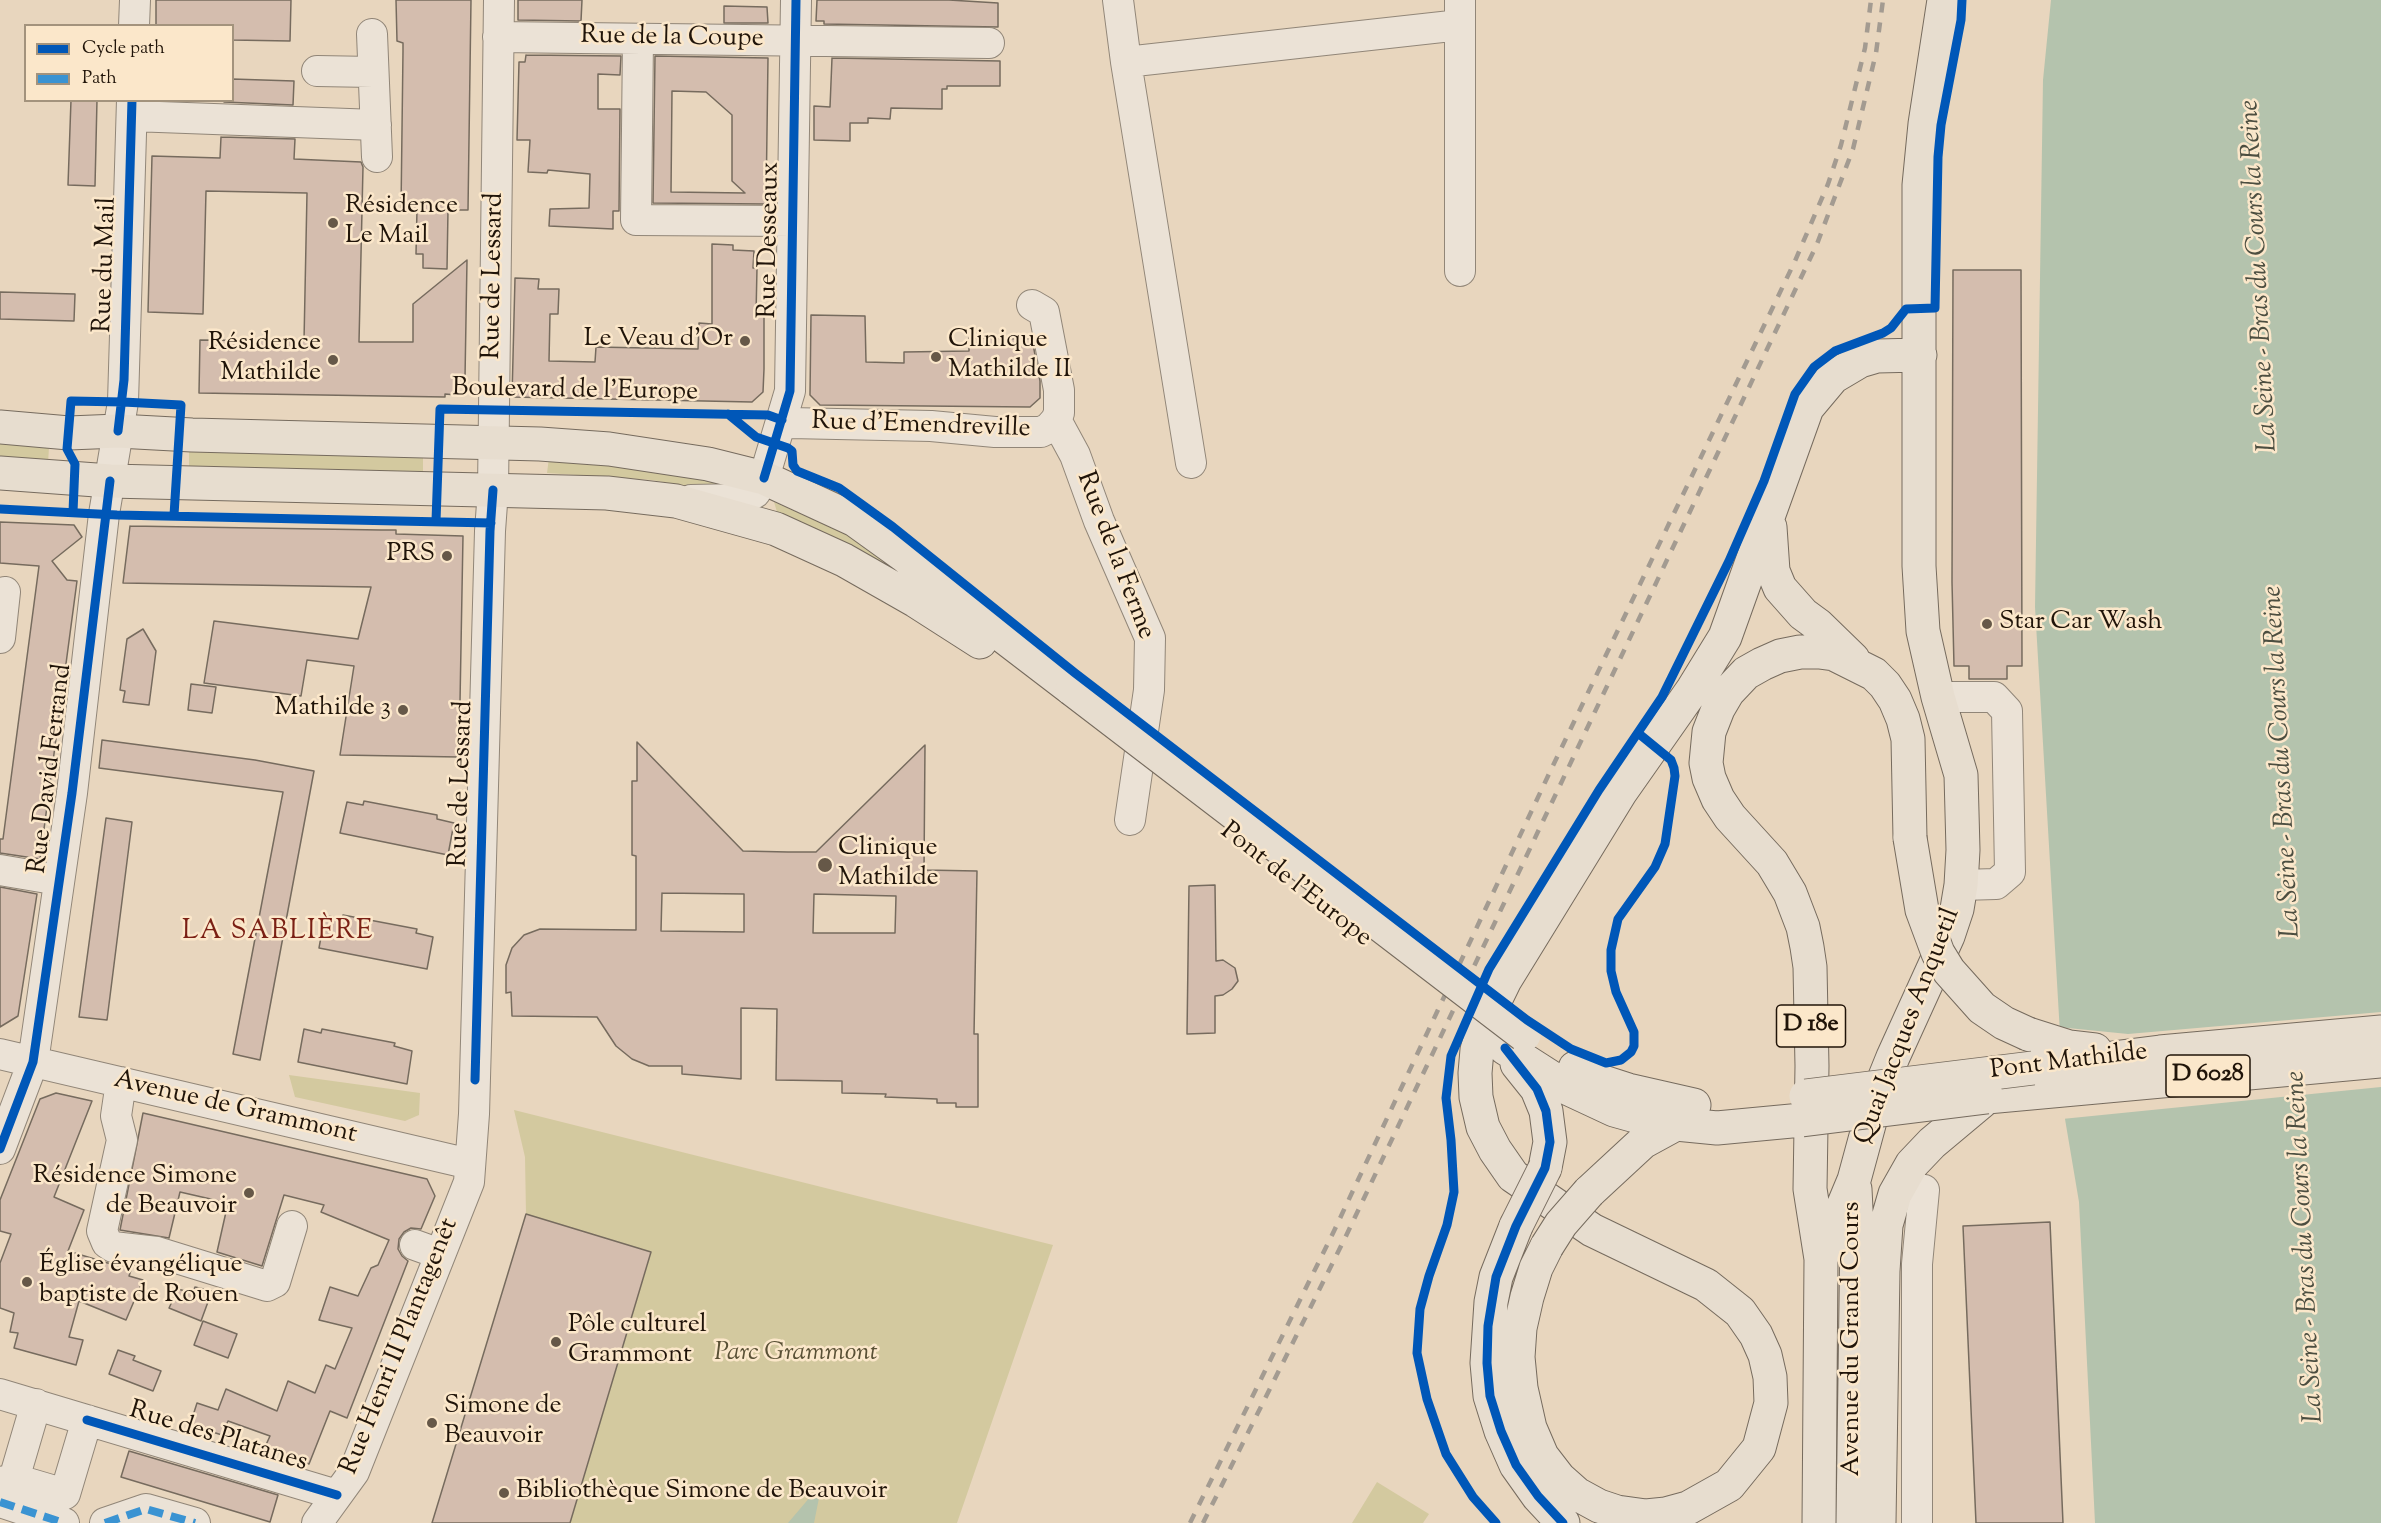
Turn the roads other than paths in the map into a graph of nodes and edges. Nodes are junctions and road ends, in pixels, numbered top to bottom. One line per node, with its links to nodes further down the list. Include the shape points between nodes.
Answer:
1 (135, 0): 7 (street)
2 (499, 0): 9 (street, Rue de Lessard)
3 (796, 0): 11 (street, Rue Desseaux)
4 (1118, 0): 13 (street)
5 (1944, 0): 22 (main road, Quai Jacques Anquetil, via 1919,185)
6 (1460, 13): 13 (street); 20 (street)
7 (134, 24)
8 (372, 34): 15 (street)
9 (498, 37): 10 (street, Rue de la Coupe); 27 (street, Rue de Lessard)
10 (638, 39): 11 (street, Rue de la Coupe); 19 (street, via 636,220)
11 (796, 41): 12 (street, Rue de la Coupe); 19 (street, Rue Desseaux)
12 (989, 43)
13 (1126, 62): 28 (street)
14 (317, 71): 15 (street)
15 (374, 72): 17 (street)
16 (132, 108): 17 (street); 26 (street, Rue du Mail, via 123,402)
17 (376, 125): 18 (street)
18 (377, 157)
19 (792, 221): 23 (street, Rue Desseaux, via 790,391)
20 (1460, 271)
21 (1032, 305): 24 (street, via 1044,312 1059,390)
22 (1920, 355): 34 (main road, via 1877,356 1860,361 1833,377 1819,391 1807,408); 38 (main road, Quai Jacques Anquetil, via 1918,566 1923,631)
23 (782, 420): 24 (street, Rue d'Emendreville, via 1041,432); 30 (street, Rue Desseaux)
24 (1056, 420): 40 (street, Rue de la Ferme, via 1075,455 1150,638 1149,690)
25 (0, 427): 26 (main road, Boulevard de l'Europe, via 69,433)
26 (118, 431): 27 (main road, Boulevard de l'Europe); 31 (street, Rue du Mail)
27 (494, 442): 30 (main road, Boulevard de l'Europe, via 609,449 708,464); 32 (street, Rue de Lessard)
28 (1191, 463)
29 (0, 473): 31 (main road)
30 (764, 478): 33 (street, via 755,493 741,499); 39 (main road, Boulevard de l'Europe, via 855,520 905,556)
31 (110, 481): 32 (main road); 42 (street, Rue David Ferrand)
32 (493, 490): 33 (main road, via 607,493); 56 (street, Rue de Lessard)
33 (676, 501): 39 (main road, via 776,530 844,560 971,635)
34 (1769, 519): 37 (main road, via 1773,571 1780,588); 54 (main road, bridge, via 1725,637 1620,793 1505,980 1486,1019 1477,1050 1476,1097 1483,1126 1513,1176 1592,1230 1706,1285 1740,1312 1766,1355 1771,1403 1759,1448 1729,1485 1688,1508 1646,1516 1617,1512 1577,1494 1542,1456 1523,1398 1518,1357 1520,1328 1536,1268 1561,1224 1589,1192 1643,1142)
35 (5, 592): 36 (street)
36 (0, 638)
37 (1858, 664): 45 (main road, bridge, via 1885,685 1903,719 1908,740 1910,838 1917,891 1931,938 1949,971 1982,1008 2028,1034 2069,1047); 60 (main road, D 18e, via 1834,654 1800,652 1780,656 1746,673 1718,709 1707,749 1708,771 1718,799 1772,863 1790,893 1803,927 1810,967 1810,1189)
38 (1938, 697): 43 (main road, Quai Jacques Anquetil, via 1962,775); 43 (street, via 1994,697 2007,711 2010,872 1996,884)
39 (1070, 700): 46 (main road, Pont de l'Europe)
40 (1130, 820)
41 (0, 870): 42 (street)
42 (59, 880): 49 (street, Rue David Ferrand)
43 (1961, 885): 57 (main road, Quai Jacques Anquetil, via 1948,936 1876,1100)
44 (2381, 1032): 45 (main road, Pont Mathilde / D 6028)
45 (2160, 1052): 52 (main road, Pont Mathilde / D 6028, bridge)
46 (1518, 1053): 53 (main road, via 1665,1100); 54 (main road, via 1569,1089 1614,1110); 70 (main road, bridge, via 1546,1111 1550,1142 1545,1168 1496,1277 1487,1363 1490,1396 1516,1465)
47 (0, 1054): 49 (street, Avenue de Grammont)
48 (2381, 1061): 51 (main road, Pont Mathilde / D 6028)
49 (33, 1062): 50 (street, Avenue de Grammont); 55 (street, Rue David Ferrand)
50 (121, 1082): 56 (street, Avenue de Grammont); 59 (street, via 116,1116 122,1140 102,1231 107,1243 157,1252 267,1286 275,1282)
51 (1988, 1097): 52 (main road, Pont Mathilde / D 6028, bridge); 73 (main road, via 1948,1128 1912,1164 1895,1194 1886,1225)
52 (1804, 1108): 53 (main road, Pont Mathilde)
53 (1759, 1115): 54 (main road, via 1717,1128)
54 (1676, 1124)
55 (0, 1149)
56 (470, 1164): 65 (street, Rue Henri II Plantagenêt, via 469,1182 427,1249 354,1472)
57 (1854, 1180): 60 (main road, Avenue du Grand Cours / D 18e); 72 (main road, Avenue du Grand Cours, via 1857,1229)
58 (1924, 1190): 74 (street, via 1917,1264)
59 (292, 1226)
60 (1821, 1259): 71 (main road, Avenue du Grand Cours / D 18e)
61 (0, 1394): 62 (street, Rue des Platanes)
62 (36, 1404): 63 (street, Rue des Platanes); 64 (street)
63 (87, 1420): 64 (street, via 65,1494); 65 (street, Rue des Platanes)
64 (5, 1488): 66 (street)
65 (337, 1495): 69 (street, Rue Henri II Plantagenêt)
66 (64, 1523)
67 (105, 1523): 68 (street, via 147,1509)
68 (195, 1523)
69 (316, 1523)
70 (1563, 1523)
71 (1819, 1523)
72 (1852, 1523)
73 (1880, 1523)
74 (1917, 1523)

